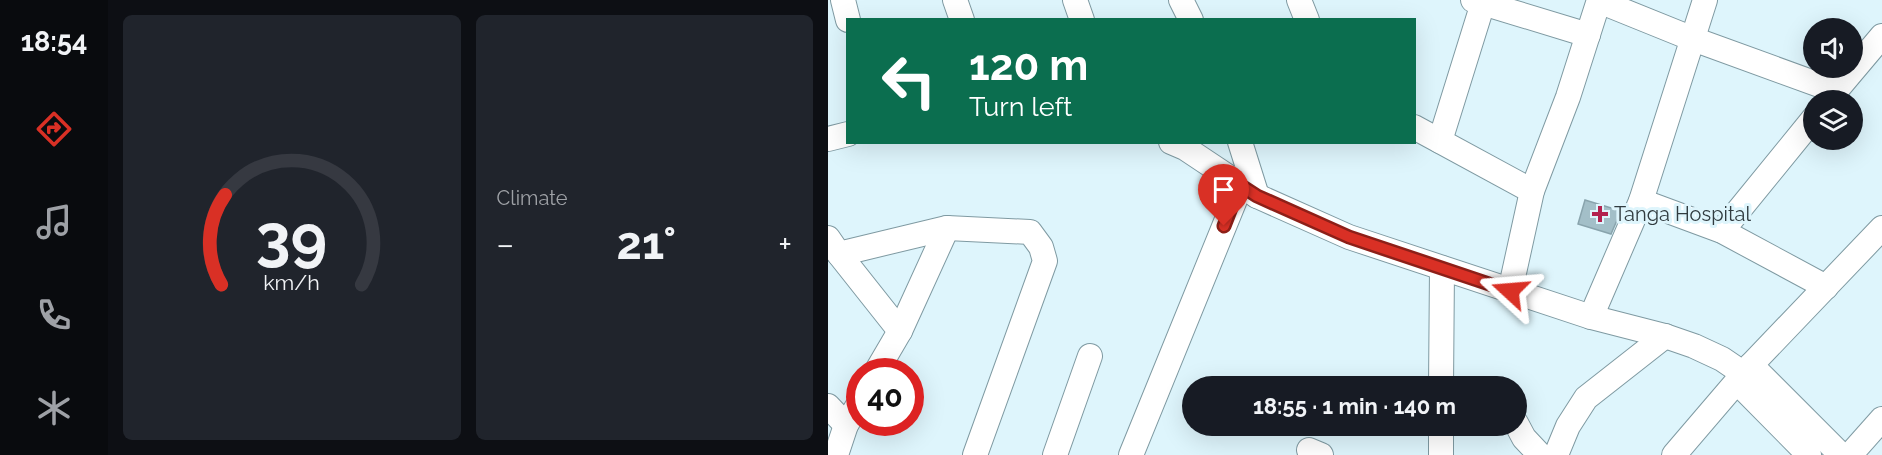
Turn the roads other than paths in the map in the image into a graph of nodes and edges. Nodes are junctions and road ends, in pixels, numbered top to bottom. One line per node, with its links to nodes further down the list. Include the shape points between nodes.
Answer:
1 (843, 0): 9 (street)
2 (955, 0): 10 (street)
3 (1075, 0): 11 (street)
4 (1181, 0): 12 (street)
5 (1299, 0): 13 (street)
6 (1705, 0): 18 (street)
7 (1599, 1): 16 (street); 18 (street)
8 (1478, 2): 16 (street); 25 (street)
9 (848, 18)
10 (961, 18)
11 (1081, 18)
12 (1190, 18)
13 (1306, 18)
14 (846, 25): 15 (street)
15 (828, 29)
16 (1588, 35): 29 (street)
17 (1882, 36): 20 (street)
18 (1693, 39): 19 (street); 30 (street)
19 (1817, 90)
20 (1837, 90)
21 (1416, 128): 25 (street)
22 (1803, 132): 33 (street)
23 (846, 134): 24 (street)
24 (828, 138)
25 (1440, 141): 29 (street)
26 (1176, 144): 28 (street)
27 (1240, 144): 28 (street)
28 (1249, 190): 35 (street, via 1349,237); 53 (street)
29 (1532, 191): 37 (street)
30 (1641, 201): 33 (street); 38 (street)
31 (947, 228): 34 (street); 39 (street); 51 (street, via 1030,232 1045,261)
32 (1882, 228): 36 (street)
33 (1722, 231): 36 (street)
34 (834, 246): 39 (street)
35 (1442, 268): 37 (street); 44 (street)
36 (1826, 287): 43 (street)
37 (1510, 291): 38 (street)
38 (1591, 317): 40 (street)
39 (900, 332): 42 (street)
40 (1665, 336): 43 (street, via 1722,359); 56 (street, via 1586,399 1568,426)
41 (1089, 356): 52 (street)
42 (884, 358)
43 (1744, 374): 57 (street); 58 (street); 59 (street)
44 (1441, 376)
45 (828, 406): 47 (street)
46 (1882, 419): 60 (street)
47 (846, 425): 50 (street)
48 (1441, 436): 54 (street)
49 (1523, 436): 55 (street)
50 (836, 455)
51 (975, 455)
52 (1055, 455)
53 (1131, 455)
54 (1441, 455)
55 (1540, 455)
56 (1556, 455)
57 (1674, 455)
58 (1809, 455)
59 (1841, 455)
60 (1850, 455)

